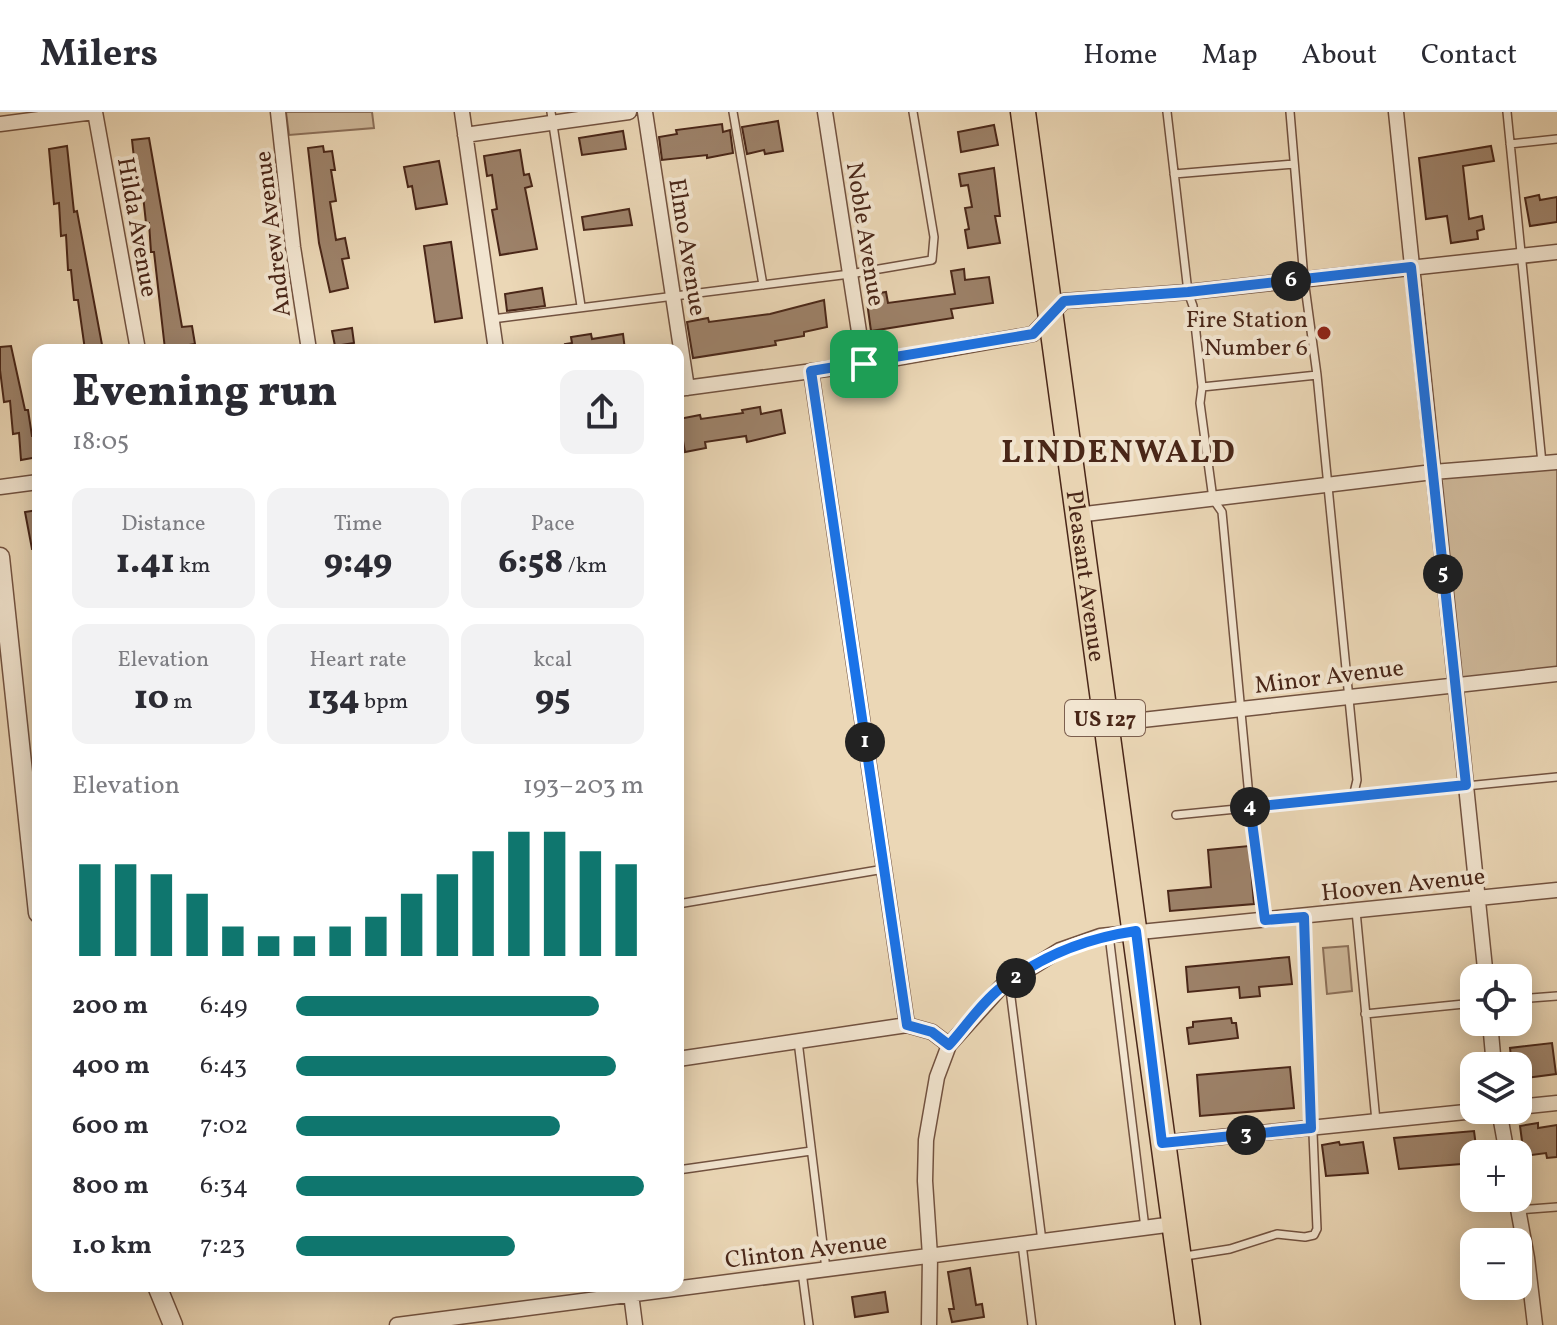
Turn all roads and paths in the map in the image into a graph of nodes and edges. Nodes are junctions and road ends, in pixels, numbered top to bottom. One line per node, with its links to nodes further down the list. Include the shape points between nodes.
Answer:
1 (94, 112): 15 (street); 32 (street, Hilda Avenue)
2 (278, 112): 33 (street, Andrew Avenue)
3 (462, 112): 16 (street)
4 (629, 112): 14 (street)
5 (645, 112): 28 (street, Elmo Avenue)
6 (733, 112): 26 (lane)
7 (825, 112): 24 (street, Noble Avenue)
8 (913, 112): 24 (lane, via 934,237 932,260)
9 (1023, 112): 30 (main road, Pleasant Avenue / US 127)
10 (1167, 112): 20 (lane)
11 (1290, 112): 19 (lane)
12 (1396, 112): 23 (street)
13 (1507, 112): 18 (lane)
14 (552, 117): 16 (street); 29 (lane)
15 (0, 124)
16 (465, 135): 31 (street)
17 (1557, 139): 18 (lane)
18 (1510, 144): 22 (lane)
19 (1294, 164): 20 (lane); 25 (lane)
20 (1174, 174): 27 (lane)
21 (1557, 252): 22 (street)
22 (1522, 255): 23 (street); 41 (lane)
23 (1411, 267): 25 (street); 42 (street)
24 (850, 274): 26 (lane); 36 (street, Noble Avenue)
25 (1304, 279): 27 (street); 38 (lane)
26 (763, 285): 28 (lane)
27 (1188, 292): 30 (street, via 1064,301); 39 (lane)
28 (673, 296): 29 (lane); 35 (street, Elmo Avenue)
29 (581, 306): 31 (lane)
30 (1050, 316): 36 (street, via 1033,334); 47 (main road, Pleasant Avenue / US 127)
31 (492, 319): 34 (street)
32 (137, 344)
33 (308, 344)
34 (495, 344)
35 (678, 344)
36 (864, 364): 37 (street)
37 (811, 371): 40 (street); 60 (street)
38 (1317, 375): 39 (lane); 44 (lane)
39 (1202, 387): 46 (lane)
40 (684, 389)
41 (1550, 462): 42 (street)
42 (1433, 472): 44 (street); 50 (street)
43 (32, 483): 45 (street)
44 (1326, 485): 46 (street); 51 (lane)
45 (0, 487)
46 (1213, 499): 47 (street); 52 (lane, via 1222,512)
47 (1077, 515): 53 (main road, Pleasant Avenue / US 127)
48 (0, 557): 59 (street)
49 (1557, 674): 50 (street, Minor Avenue)
50 (1455, 684): 51 (street, Minor Avenue); 55 (street)
51 (1348, 696): 52 (street, Minor Avenue); 56 (lane, via 1357,780)
52 (1240, 708): 53 (street, Minor Avenue); 57 (lane)
53 (1106, 724): 67 (main road, Pleasant Avenue / US 127)
54 (1557, 777): 55 (lane)
55 (1466, 785): 56 (lane); 62 (street)
56 (1353, 797): 57 (lane)
57 (1250, 807): 58 (lane); 66 (lane)
58 (1176, 815)
59 (32, 857)
60 (884, 869): 63 (lane); 75 (street)
61 (1557, 890): 62 (street, Hooven Avenue)
62 (1479, 898): 64 (street, Hooven Avenue); 69 (street)
63 (684, 903)
64 (1356, 911): 65 (street, Hooven Avenue); 74 (lane)
65 (1304, 917): 66 (street, Hooven Avenue); 83 (lane)
66 (1265, 920): 67 (street, Hooven Avenue)
67 (1136, 931): 68 (street, Hooven Avenue); 84 (main road, Pleasant Avenue / US 127)
68 (1109, 935): 70 (street, Hooven Avenue, via 1060,950); 91 (lane)
69 (1485, 964)
70 (1009, 982): 77 (street, Hooven Avenue); 92 (lane)
71 (1557, 996): 72 (lane)
72 (1532, 998)
73 (1460, 1004): 74 (lane)
74 (1365, 1014): 82 (lane)
75 (907, 1025): 76 (street); 77 (street, via 932,1032)
76 (798, 1041): 78 (street); 85 (lane)
77 (949, 1045): 94 (street, via 937,1077 926,1140)
78 (684, 1058)
79 (1557, 1103): 80 (street)
80 (1532, 1106)
81 (1460, 1113): 82 (street)
82 (1376, 1121): 83 (street)
83 (1311, 1128): 84 (street); 95 (lane, via 1318,1213 1314,1235 1277,1234)
84 (1162, 1143): 90 (main road, Pleasant Avenue / US 127)
85 (811, 1151): 86 (lane); 96 (lane)
86 (684, 1169)
87 (1532, 1205): 88 (lane)
88 (1557, 1207)
89 (1518, 1212): 109 (street)
90 (1174, 1224): 91 (street, Clinton Avenue); 95 (main road, Pleasant Avenue / US 127)
91 (1145, 1228): 92 (street, Clinton Avenue)
92 (1042, 1241): 93 (street, Clinton Avenue)
93 (1022, 1244): 94 (street, Clinton Avenue); 107 (lane)
94 (930, 1256): 96 (street, Clinton Avenue); 106 (street)
95 (1178, 1257): 108 (main road, Pleasant Avenue / US 127)
96 (826, 1269): 97 (street, Clinton Avenue)
97 (802, 1272): 98 (street, Clinton Avenue); 105 (lane)
98 (684, 1284)
99 (159, 1292): 102 (street)
100 (617, 1292): 103 (street, Clinton Avenue)
101 (630, 1292): 104 (street)
102 (173, 1325)
103 (397, 1325)
104 (635, 1325)
105 (809, 1325)
106 (929, 1325)
107 (1032, 1325)
108 (1188, 1325)
109 (1535, 1325)

